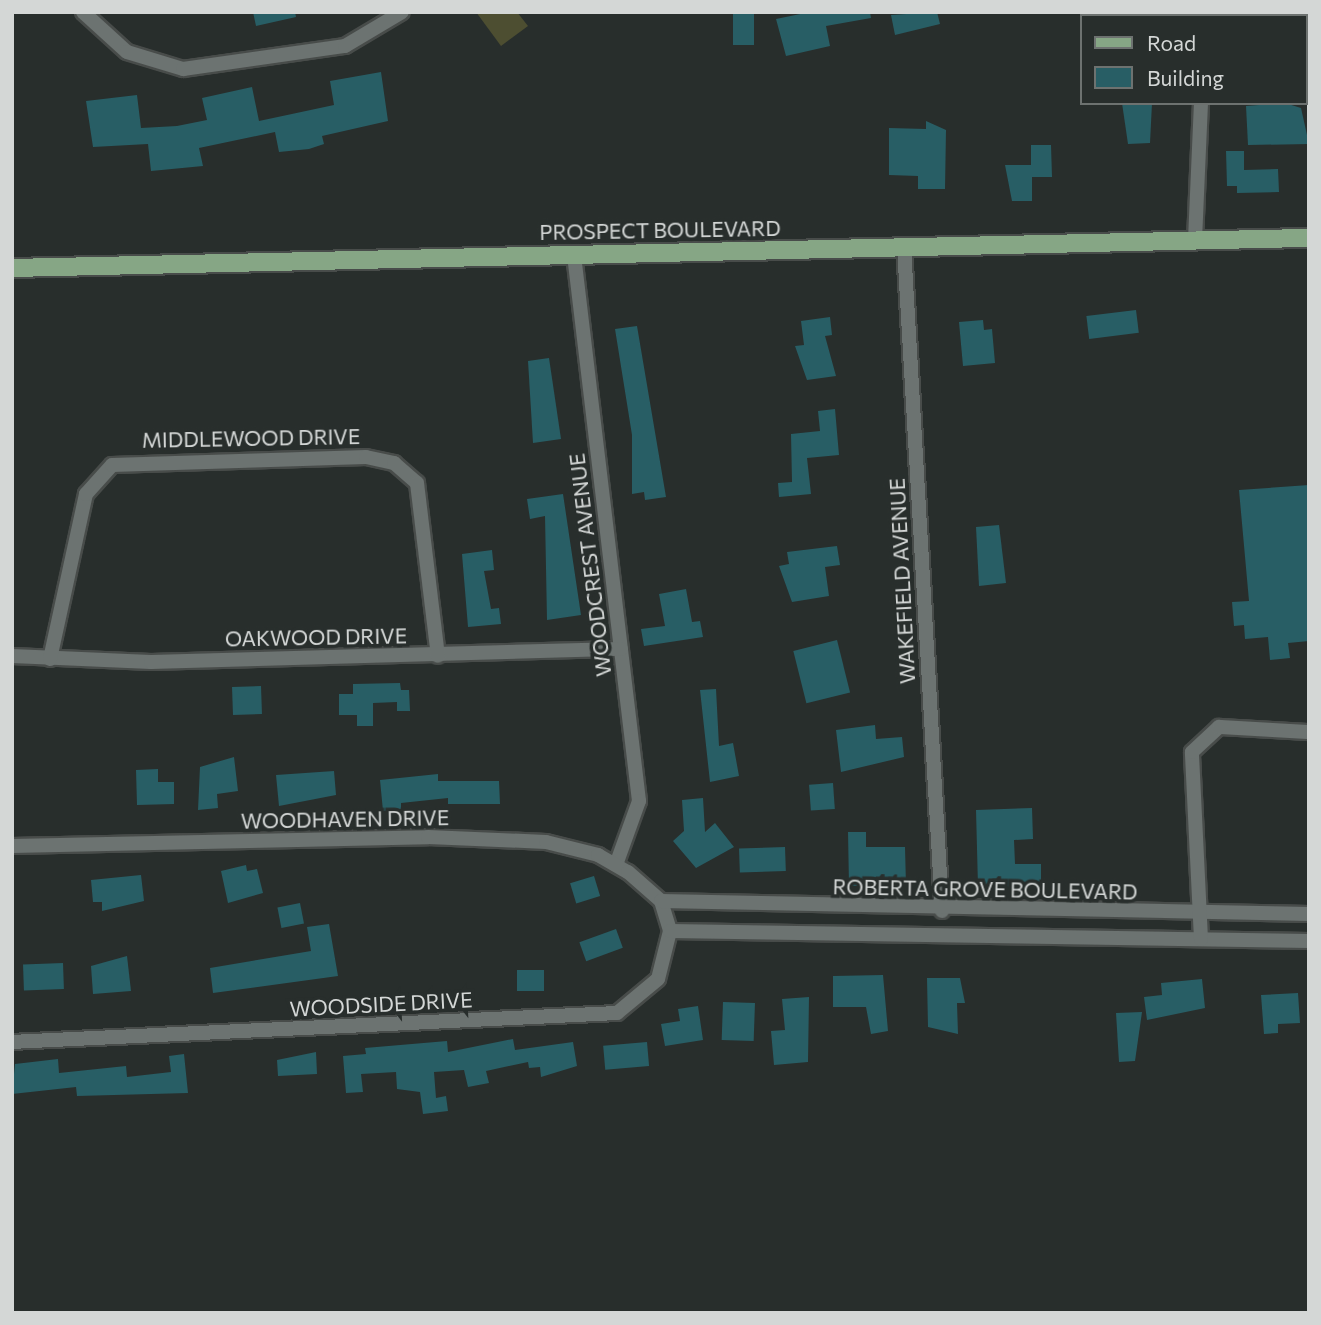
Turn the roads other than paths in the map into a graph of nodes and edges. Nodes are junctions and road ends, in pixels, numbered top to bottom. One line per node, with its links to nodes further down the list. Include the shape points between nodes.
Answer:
1 (83, 12): 2 (street, via 127,52 183,69 345,46)
2 (402, 12)
3 (1201, 105): 5 (street)
4 (1309, 238): 5 (main road, PROSPECT BOULEVARD)
5 (1195, 240): 6 (main road, PROSPECT BOULEVARD)
6 (904, 247): 7 (main road, PROSPECT BOULEVARD); 17 (street, WAKEFIELD AVENUE)
7 (574, 255): 8 (main road, PROSPECT BOULEVARD); 9 (street, WOODCREST AVENUE)
8 (12, 268)
9 (621, 649): 11 (street, OAKWOOD DRIVE); 15 (street, WOODCREST AVENUE, via 639,801)
10 (12, 656): 12 (street, OAKWOOD DRIVE)
11 (438, 656): 12 (street, OAKWOOD DRIVE); 12 (street, MIDDLEWOOD DRIVE, via 417,483 394,463 366,457 137,460 112,466 86,494)
12 (50, 659)
13 (1309, 732): 18 (street, via 1230,726 1201,738 1191,765)
14 (12, 846): 15 (street, WOODHAVEN DRIVE, via 508,839 546,842)
15 (616, 865): 16 (street, WOODHAVEN DRIVE)
16 (661, 901): 17 (street, ROBERTA GROVE BOULEVARD); 20 (street)
17 (942, 911): 18 (street, ROBERTA GROVE BOULEVARD)
18 (1199, 913): 19 (street, ROBERTA GROVE BOULEVARD); 21 (street)
19 (1309, 914)
20 (670, 931): 21 (street); 23 (street, WOODSIDE DRIVE, via 658,978 617,1013)
21 (1201, 939): 22 (street)
22 (1309, 941)
23 (12, 1042)

